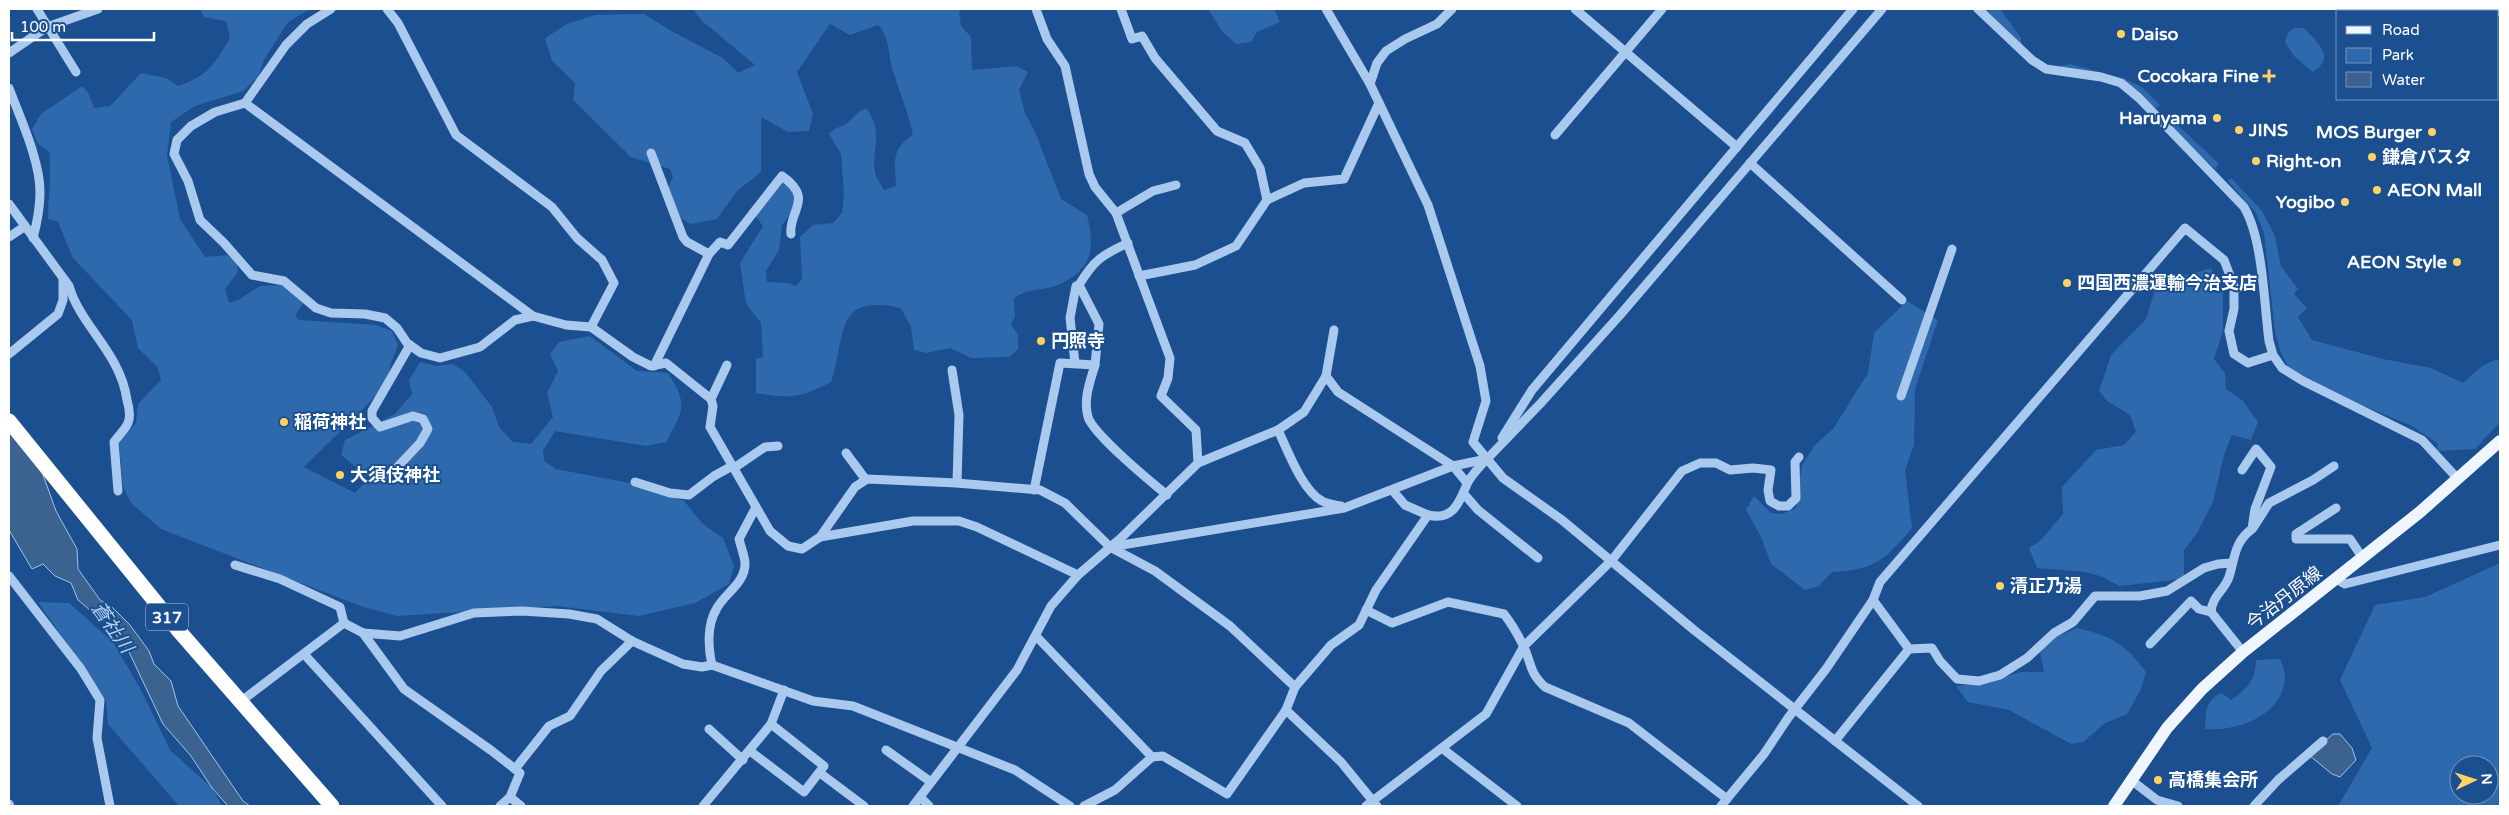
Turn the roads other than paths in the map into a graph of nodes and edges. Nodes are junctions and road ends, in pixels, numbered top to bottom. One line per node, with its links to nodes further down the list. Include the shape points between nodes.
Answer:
1 (37, 9): 14 (street)
2 (98, 9): 14 (street)
3 (331, 9): 20 (street, via 307,24 286,45)
4 (387, 9): 42 (street, via 398,23 456,135 552,207 577,238 602,260 614,283)
5 (1036, 9): 29 (street, via 1047,39 1065,66 1089,174)
6 (1121, 9): 27 (street, via 1132,39 1142,36 1155,58 1217,131 1246,144 1260,168)
7 (1326, 9): 18 (street)
8 (1452, 9): 18 (street, via 1437,24 1405,38 1386,51 1377,63)
9 (1575, 9): 15 (street)
10 (1662, 9): 15 (street)
11 (1853, 9): 23 (street)
12 (1882, 9): 25 (street)
13 (1978, 9): 46 (street, via 2032,60 2046,69 2120,83 2139,98 2244,207 2255,235)
14 (47, 27): 16 (street); 17 (street)
15 (1626, 52): 22 (street); 23 (street)
16 (9, 53)
17 (76, 72)
18 (1370, 84): 21 (street)
19 (9, 88): 33 (street, via 40,190)
20 (245, 103): 41 (street); 44 (street, via 215,112 191,126 177,140 174,154 188,181 200,220 252,275 284,281 316,308 331,313 385,318)
21 (1379, 104): 27 (street, via 1344,179 1304,184); 61 (street, via 1428,205 1480,366 1486,401 1473,442)
22 (1555, 135)
23 (1737, 147): 61 (street, via 1532,390)
24 (650, 153): 36 (street, via 683,237)
25 (1750, 163): 40 (street); 61 (street, via 1613,322)
26 (1176, 185): 29 (street, via 1153,191)
27 (1267, 200): 37 (street, via 1236,246 1195,265)
28 (9, 204): 30 (street)
29 (1116, 213): 34 (street)
30 (24, 226): 32 (street); 33 (street)
31 (791, 234): 36 (street, via 798,195 793,183 782,176 728,245 720,242)
32 (9, 238)
33 (33, 238): 38 (street)
34 (1128, 243): 37 (street); 39 (street, via 1103,254)
35 (1952, 249): 53 (street)
36 (709, 254): 50 (street)
37 (1139, 276): 62 (street, via 1170,358 1168,378 1161,396 1196,430)
38 (63, 280): 45 (street, via 63,300 58,314); 74 (street, via 106,347 125,384 130,414 128,424 114,442)
39 (1079, 286): 47 (street, via 1074,293 1070,318); 48 (street, via 1098,324)
40 (1902, 300)
41 (533, 316): 42 (street, via 566,325); 44 (street, via 515,320 480,347 440,358 422,353)
42 (591, 327): 50 (street, via 633,357)
43 (1334, 330): 52 (street)
44 (410, 345): 67 (street, via 372,411 372,418 380,427 413,416 423,419 428,429 420,443)
45 (9, 354)
46 (2273, 355): 68 (street, via 2282,368 2302,381 2422,440); 94 (street, via 2248,363 2234,354 2230,331 2234,286 2224,260 2185,228 1880,582)
47 (1075, 363): 48 (street); 73 (street, via 1060,363 1058,369)
48 (1095, 364): 77 (street, via 1086,397 1089,419 1130,465)
49 (727, 365): 54 (street)
50 (654, 366): 54 (street, via 666,362)
51 (952, 370): 71 (street, via 959,415)
52 (1326, 376): 56 (street, via 1304,412); 63 (street, via 1338,392)
53 (1901, 396)
54 (711, 399): 65 (street, via 710,427)
55 (9, 421): 109 (highway, 317, via 178,631)
56 (1278, 430): 62 (street); 79 (street, via 1311,493 1322,502)
57 (2500, 441): 68 (main road, 今治丹原線)
58 (778, 446): 65 (street, via 764,448)
59 (846, 453): 69 (street)
60 (1799, 457): 88 (street, via 1795,462 1796,498 1788,506 1770,501 1771,470 1730,470 1716,464 1700,463 1682,472)
61 (1487, 459): 63 (street); 72 (street); 88 (street, via 1503,478)
62 (1198, 463): 77 (street)
63 (1453, 466): 72 (street); 75 (street)
64 (2334, 466): 82 (street, via 2269,503)
65 (733, 467): 70 (street, via 714,476 689,496); 78 (street)
66 (2242, 470): 82 (street, via 2256,449 2271,467 2255,509)
67 (387, 478)
68 (2458, 479): 86 (main road, 今治丹原線)
69 (866, 480): 71 (street); 83 (street, via 855,487)
70 (635, 482)
71 (957, 483): 73 (street)
72 (1467, 483): 76 (street)
73 (1034, 490): 85 (street, via 1065,503)
74 (118, 491)
75 (1393, 491): 79 (street); 81 (street, via 1405,505)
76 (1464, 494): 81 (street, via 1452,512 1439,517); 87 (street, via 1478,510)
77 (1166, 495): 85 (street)
78 (756, 507): 83 (street, via 770,531 788,546 802,548); 106 (street, via 739,540 745,563 742,577 717,607 709,624)
79 (1346, 508): 85 (street)
80 (2336, 508): 86 (street, via 2296,534 2296,539 2350,539)
81 (1428, 515): 95 (street, via 1376,590)
82 (2252, 529): 89 (street, via 2242,536)
83 (820, 537): 91 (street, via 913,521 959,521)
84 (2500, 545): 93 (street, via 2345,584)
85 (1110, 547): 91 (street); 107 (street, via 1155,572 1230,626)
86 (2362, 557): 93 (main road, 今治丹原線)
87 (1538, 558)
88 (1612, 560): 102 (street); 111 (street)
89 (2232, 563): 96 (street, via 2228,579 2212,602); 103 (street, via 2204,568 2167,592 2095,596 2073,622 2054,633 2027,658 2000,675 1978,681 1957,679 1932,648)
90 (235, 565): 97 (street, via 280,579 340,607)
91 (1078, 575): 99 (street, via 1051,606)
92 (9, 576): 130 (street, via 81,668 100,700 97,738)
93 (2336, 579): 104 (main road, 今治丹原線)
94 (1873, 600): 103 (street); 111 (street)
95 (1366, 610): 102 (street, via 1392,623 1448,602 1504,614); 107 (street, via 1359,624 1331,645)
96 (2211, 612): 101 (street, via 2199,609 2191,601); 104 (street)
97 (344, 623): 98 (street); 105 (street)
98 (363, 633): 100 (street, via 400,636 474,613 522,612 597,619); 122 (street, via 404,688)
99 (1036, 636): 116 (street, via 1017,670); 120 (street)
100 (632, 641): 106 (street, via 683,664); 122 (street, via 601,671 570,716 549,726)
101 (2150, 644)
102 (1524, 646): 117 (street, via 1486,714); 128 (street, via 1536,678 1545,687 1629,723)
103 (1909, 649): 114 (street)
104 (2243, 652): 124 (main road, 今治丹原線, via 2185,706)
105 (304, 654): 109 (street); 132 (street)
106 (712, 665): 108 (street)
107 (1295, 687): 110 (street)
108 (784, 690): 112 (street); 116 (street, via 813,701 853,706)
109 (240, 702): 131 (highway, 317)
110 (1286, 710): 120 (street, via 1228,794 1163,756); 129 (street, via 1341,762)
111 (1796, 710): 114 (street); 128 (street)
112 (770, 724): 119 (street); 123 (street, via 824,766)
113 (709, 729): 121 (street)
114 (1835, 741): 142 (street)
115 (2323, 741): 145 (street)
116 (956, 747): 125 (street); 139 (street, via 1015,770)
117 (1444, 749): 129 (street); 141 (street)
118 (886, 750): 125 (street)
119 (750, 751): 121 (street); 123 (street, via 804,792)
120 (1152, 757): 140 (street, via 1115,790)
121 (743, 760): 135 (street)
122 (514, 769): 126 (street, via 520,773)
123 (820, 773): 136 (street)
124 (2131, 780): 143 (main road, 今治丹原線); 144 (street, via 2157,800)
125 (931, 782): 127 (street)
126 (510, 797): 133 (street); 134 (street)
127 (920, 797): 137 (street); 138 (street)
128 (1724, 803)
129 (1372, 805)
130 (110, 806)
131 (332, 806)
132 (442, 806)
133 (500, 806)
134 (522, 806)
135 (703, 806)
136 (864, 806)
137 (912, 806)
138 (929, 806)
139 (1070, 806)
140 (1084, 806)
141 (1516, 806)
142 (1918, 806)
143 (2116, 806)
144 (2178, 806)
145 (2254, 806)

